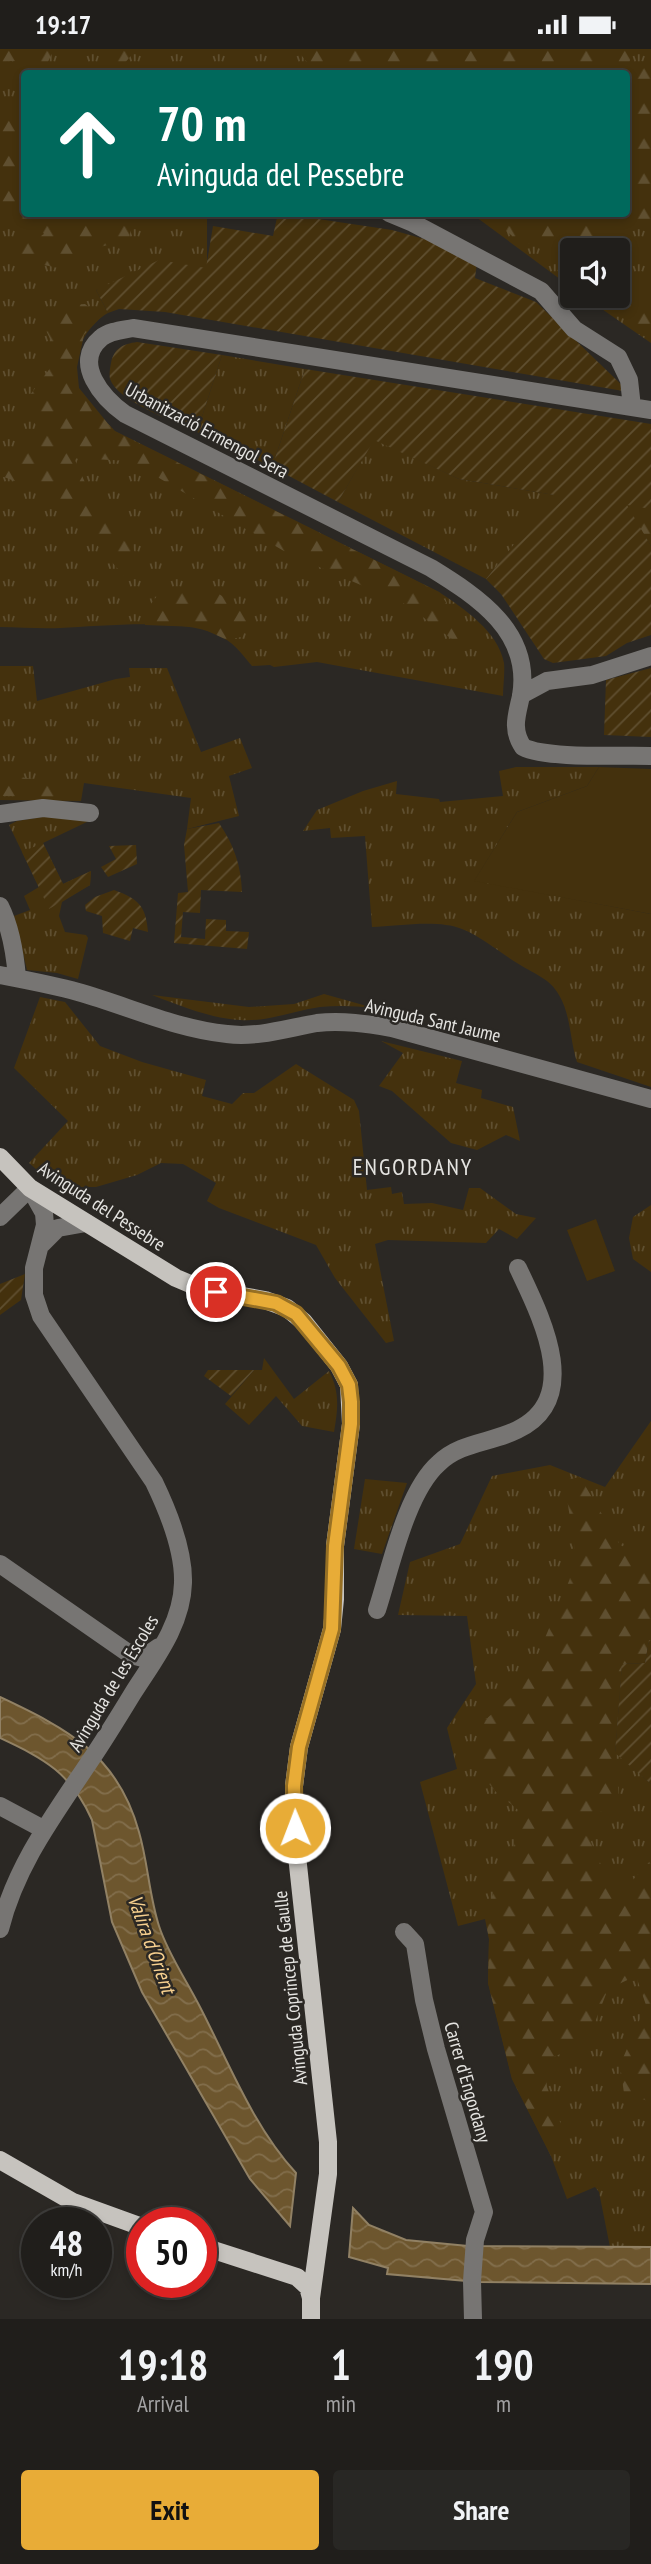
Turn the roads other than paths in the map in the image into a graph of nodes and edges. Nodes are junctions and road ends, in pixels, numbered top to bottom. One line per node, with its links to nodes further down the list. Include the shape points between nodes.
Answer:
1 (399, 217): 2 (street, via 541,291 574,330 618,357 629,380)
2 (632, 407): 3 (street, Urbanització Ermengol Sera); 5 (street, Urbanització Ermengol Sera, via 133,328 102,337 93,348 91,373 97,389 125,414 431,568 472,594 516,646 522,659)
3 (651, 410)
4 (651, 656): 5 (street, via 592,675 547,681)
5 (521, 695): 6 (street, Urbanització Ermengol Sera, via 514,725 519,741 531,752)
6 (651, 757)
7 (90, 813): 8 (street, via 43,808)
8 (0, 814)
9 (0, 906): 10 (street, via 15,955)
10 (9, 977): 11 (street, Avinguda Sant Jaume, via 81,993 214,1033 250,1035 338,1022 392,1028)
11 (651, 1099)
12 (0, 1157): 13 (main road, Avinguda del Pessebre)
13 (30, 1188): 14 (street); 15 (main road, Avinguda del Pessebre); 16 (street, Avinguda de les Escoles, via 44,1213)
14 (0, 1217)
15 (86, 1223): 16 (street, via 58,1228); 19 (main road, Avinguda del Pessebre, via 192,1285 287,1308 339,1366 349,1385 351,1424 335,1546)
16 (41, 1244): 21 (street, Avinguda de les Escoles, via 34,1268 34,1295 41,1316 165,1504 181,1558 183,1584 176,1621)
17 (518, 1268): 20 (street, via 550,1345 553,1368 547,1398 537,1414 517,1430 452,1452 437,1464 413,1498)
18 (0, 1564): 21 (street, via 131,1655 143,1658)
19 (335, 1599): 29 (main road, Avinguda Coprincep de Gaulle, via 294,1786 328,2142)
20 (377, 1610)
21 (165, 1643): 23 (street, Avinguda de les Escoles)
22 (0, 1806): 23 (street)
23 (43, 1829): 24 (street, Avinguda de les Escoles, via 13,1888)
24 (0, 1929)
25 (404, 1932): 33 (street, Carrer d'Engordany, via 415,1944 433,2037 484,2212 474,2245)
26 (0, 2160): 27 (main road, via 73,2202)
27 (126, 2221)
28 (217, 2251): 30 (main road)
29 (318, 2251): 30 (street, via 307,2270); 31 (main road, Avinguda Coprincep de Gaulle)
30 (281, 2270): 31 (main road, via 304,2281)
31 (311, 2298): 32 (main road, Avinguda Coprincep de Gaulle)
32 (312, 2319)
33 (473, 2319)

